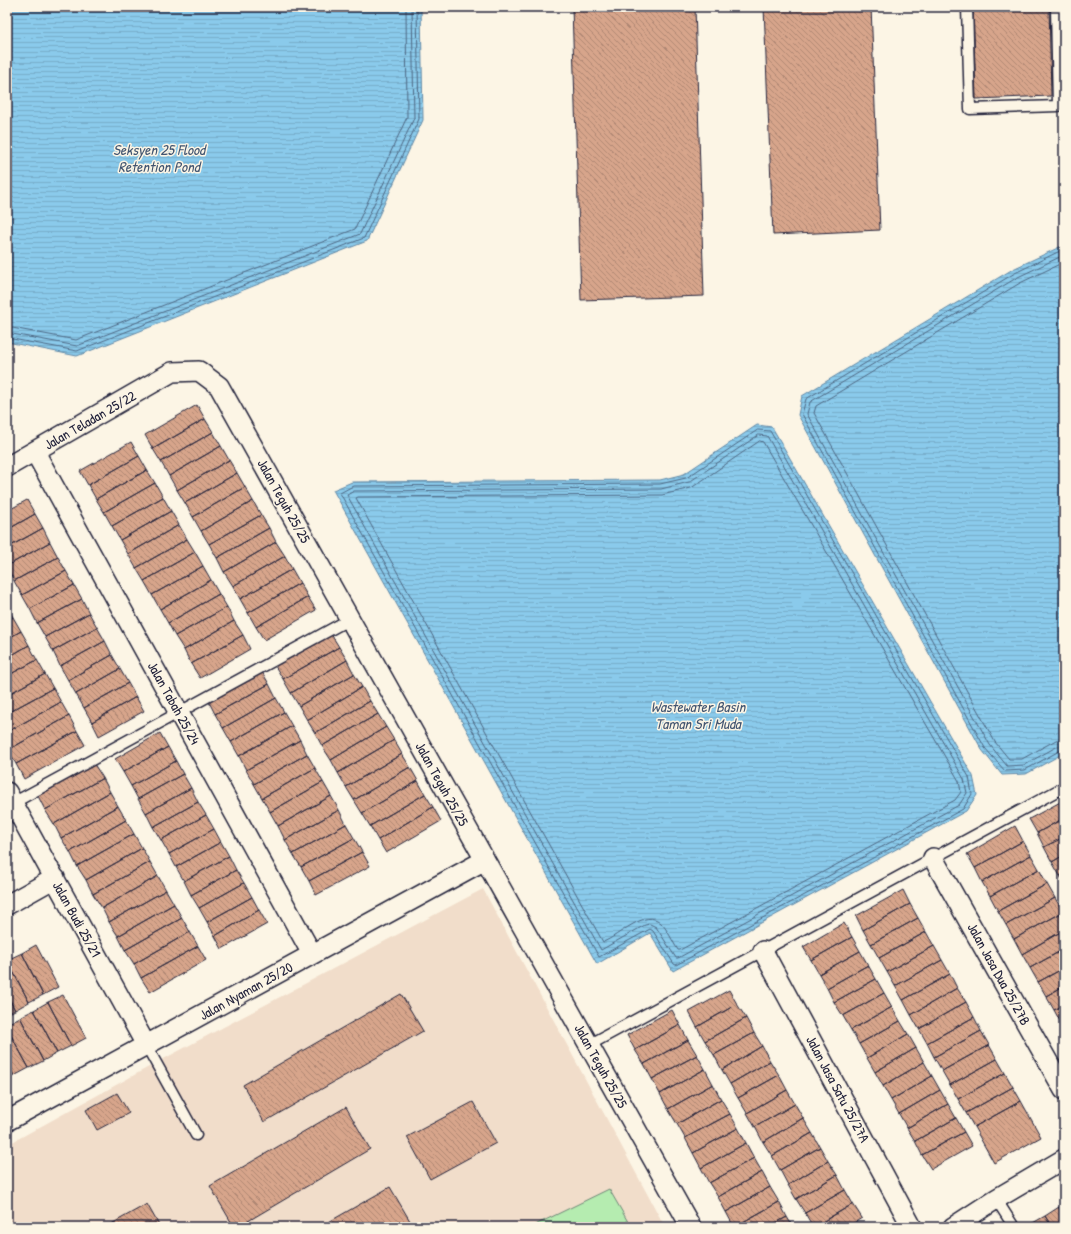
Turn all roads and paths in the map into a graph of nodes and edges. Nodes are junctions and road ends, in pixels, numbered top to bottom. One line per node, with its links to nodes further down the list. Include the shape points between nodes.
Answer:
1 (968, 7): 2 (lane, via 970,109 1058,106)
2 (1056, 7)
3 (172, 372): 4 (street, Jalan Teladan 25/22); 6 (street, Jalan Teguh 25/25, via 199,371 219,386)
4 (35, 452): 5 (street, Jalan Teladan 25/22); 7 (street, Jalan Tabah 25/24)
5 (7, 467)
6 (350, 619): 7 (lane); 11 (street, Jalan Teguh 25/25)
7 (179, 713): 9 (lane); 15 (street, Jalan Tabah 25/24)
8 (1064, 786): 10 (lane)
9 (10, 798): 12 (street, Jalan Budi 25/21)
10 (933, 858): 14 (lane); 18 (street, Jalan Jasa Dua 25/27B)
11 (485, 860): 15 (street, Jalan Nyaman 25/20); 17 (street, Jalan Teguh 25/25)
12 (54, 878): 13 (street); 16 (street, Jalan Budi 25/21)
13 (7, 905)
14 (763, 951): 17 (lane); 24 (street, Jalan Jasa Satu 25/27A)
15 (312, 954): 16 (street, Jalan Nyaman 25/20)
16 (146, 1045): 19 (street, Jalan Nyaman 25/20); 20 (lane)
17 (589, 1045): 23 (street, Jalan Teguh 25/25)
18 (1064, 1090)
19 (7, 1121)
20 (196, 1135)
21 (1064, 1159): 22 (street)
22 (996, 1199): 25 (street); 26 (lane)
23 (691, 1227)
24 (912, 1227)
25 (952, 1227)
26 (1014, 1227)

